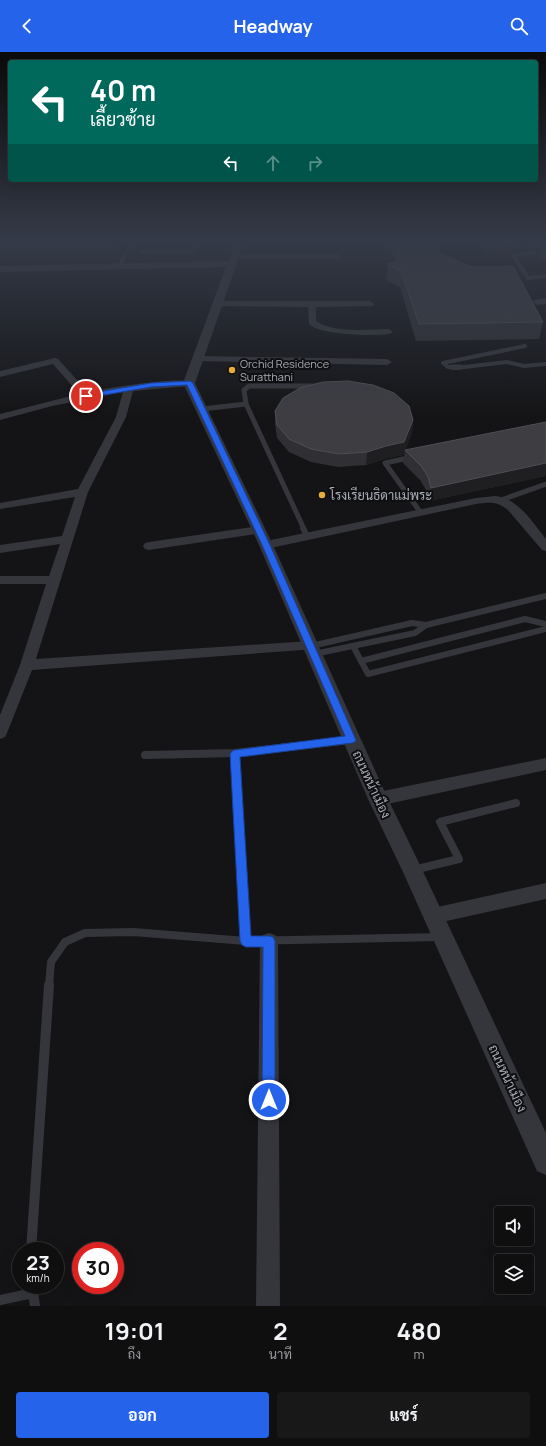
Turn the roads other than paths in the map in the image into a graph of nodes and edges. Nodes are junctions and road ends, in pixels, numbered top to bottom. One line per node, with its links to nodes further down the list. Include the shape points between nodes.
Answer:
1 (219, 299): 2 (street)
2 (217, 304): 3 (street); 7 (street)
3 (312, 304): 4 (street); 5 (street, via 312,322 318,327 330,330)
4 (370, 304)
5 (389, 332)
6 (525, 346): 9 (lane, via 443,363 456,368 507,362 524,366)
7 (197, 358): 8 (street); 11 (street)
8 (387, 362)
9 (546, 364)
10 (0, 374): 14 (street, via 55,361)
11 (190, 383): 13 (street); 16 (street, ถนนหน้าเมือง)
12 (325, 386): 15 (lane, via 249,386 244,390)
13 (129, 388): 14 (street); 20 (street, via 118,422)
14 (86, 396): 17 (street)
15 (246, 404): 16 (lane); 24 (lane)
16 (202, 409): 25 (street, ถนนหน้าเมือง)
17 (0, 417)
18 (419, 456): 23 (lane, via 385,463)
19 (546, 484): 21 (lane)
20 (82, 492): 22 (street); 26 (street)
21 (500, 500): 23 (street, via 476,501); 28 (street, via 510,505)
22 (0, 506)
23 (421, 512): 24 (street)
24 (307, 536): 25 (street)
25 (262, 537): 27 (street); 37 (street, ถนนหน้าเมือง)
26 (67, 539): 29 (street); 31 (street)
27 (149, 546)
28 (546, 547)
29 (0, 549)
30 (0, 580): 31 (street)
31 (54, 580): 39 (street)
32 (546, 596): 34 (lane)
33 (546, 624): 38 (lane, via 525,619)
34 (426, 625): 36 (lane, via 415,633); 37 (lane, via 412,623)
35 (546, 628): 38 (lane, via 368,674)
36 (353, 646): 37 (lane); 38 (lane)
37 (312, 650): 39 (street); 42 (street, ถนนหน้าเมือง)
38 (361, 661)
39 (27, 665): 40 (street)
40 (3, 718): 41 (street)
41 (0, 733)
42 (352, 740): 43 (lane); 46 (street, ถนนหน้าเมือง)
43 (235, 754): 44 (lane); 52 (lane)
44 (145, 755)
45 (546, 764): 46 (street)
46 (378, 799): 48 (street, ถนนหน้าเมือง)
47 (516, 803): 48 (lane, via 440,822 459,860)
48 (413, 870): 50 (street, ถนนหน้าเมือง)
49 (546, 891): 50 (street)
50 (433, 916): 51 (street, ถนนหน้าเมือง)
51 (444, 937): 53 (lane); 54 (street, ถนนหน้าเมือง)
52 (246, 941): 53 (lane); 55 (lane, via 132,932 85,933 65,942 51,962)
53 (269, 941): 60 (street)
54 (546, 1162)
55 (32, 1242)
56 (17, 1294): 58 (lane)
57 (33, 1294): 59 (lane)
58 (0, 1300)
59 (35, 1306)
60 (268, 1306)

